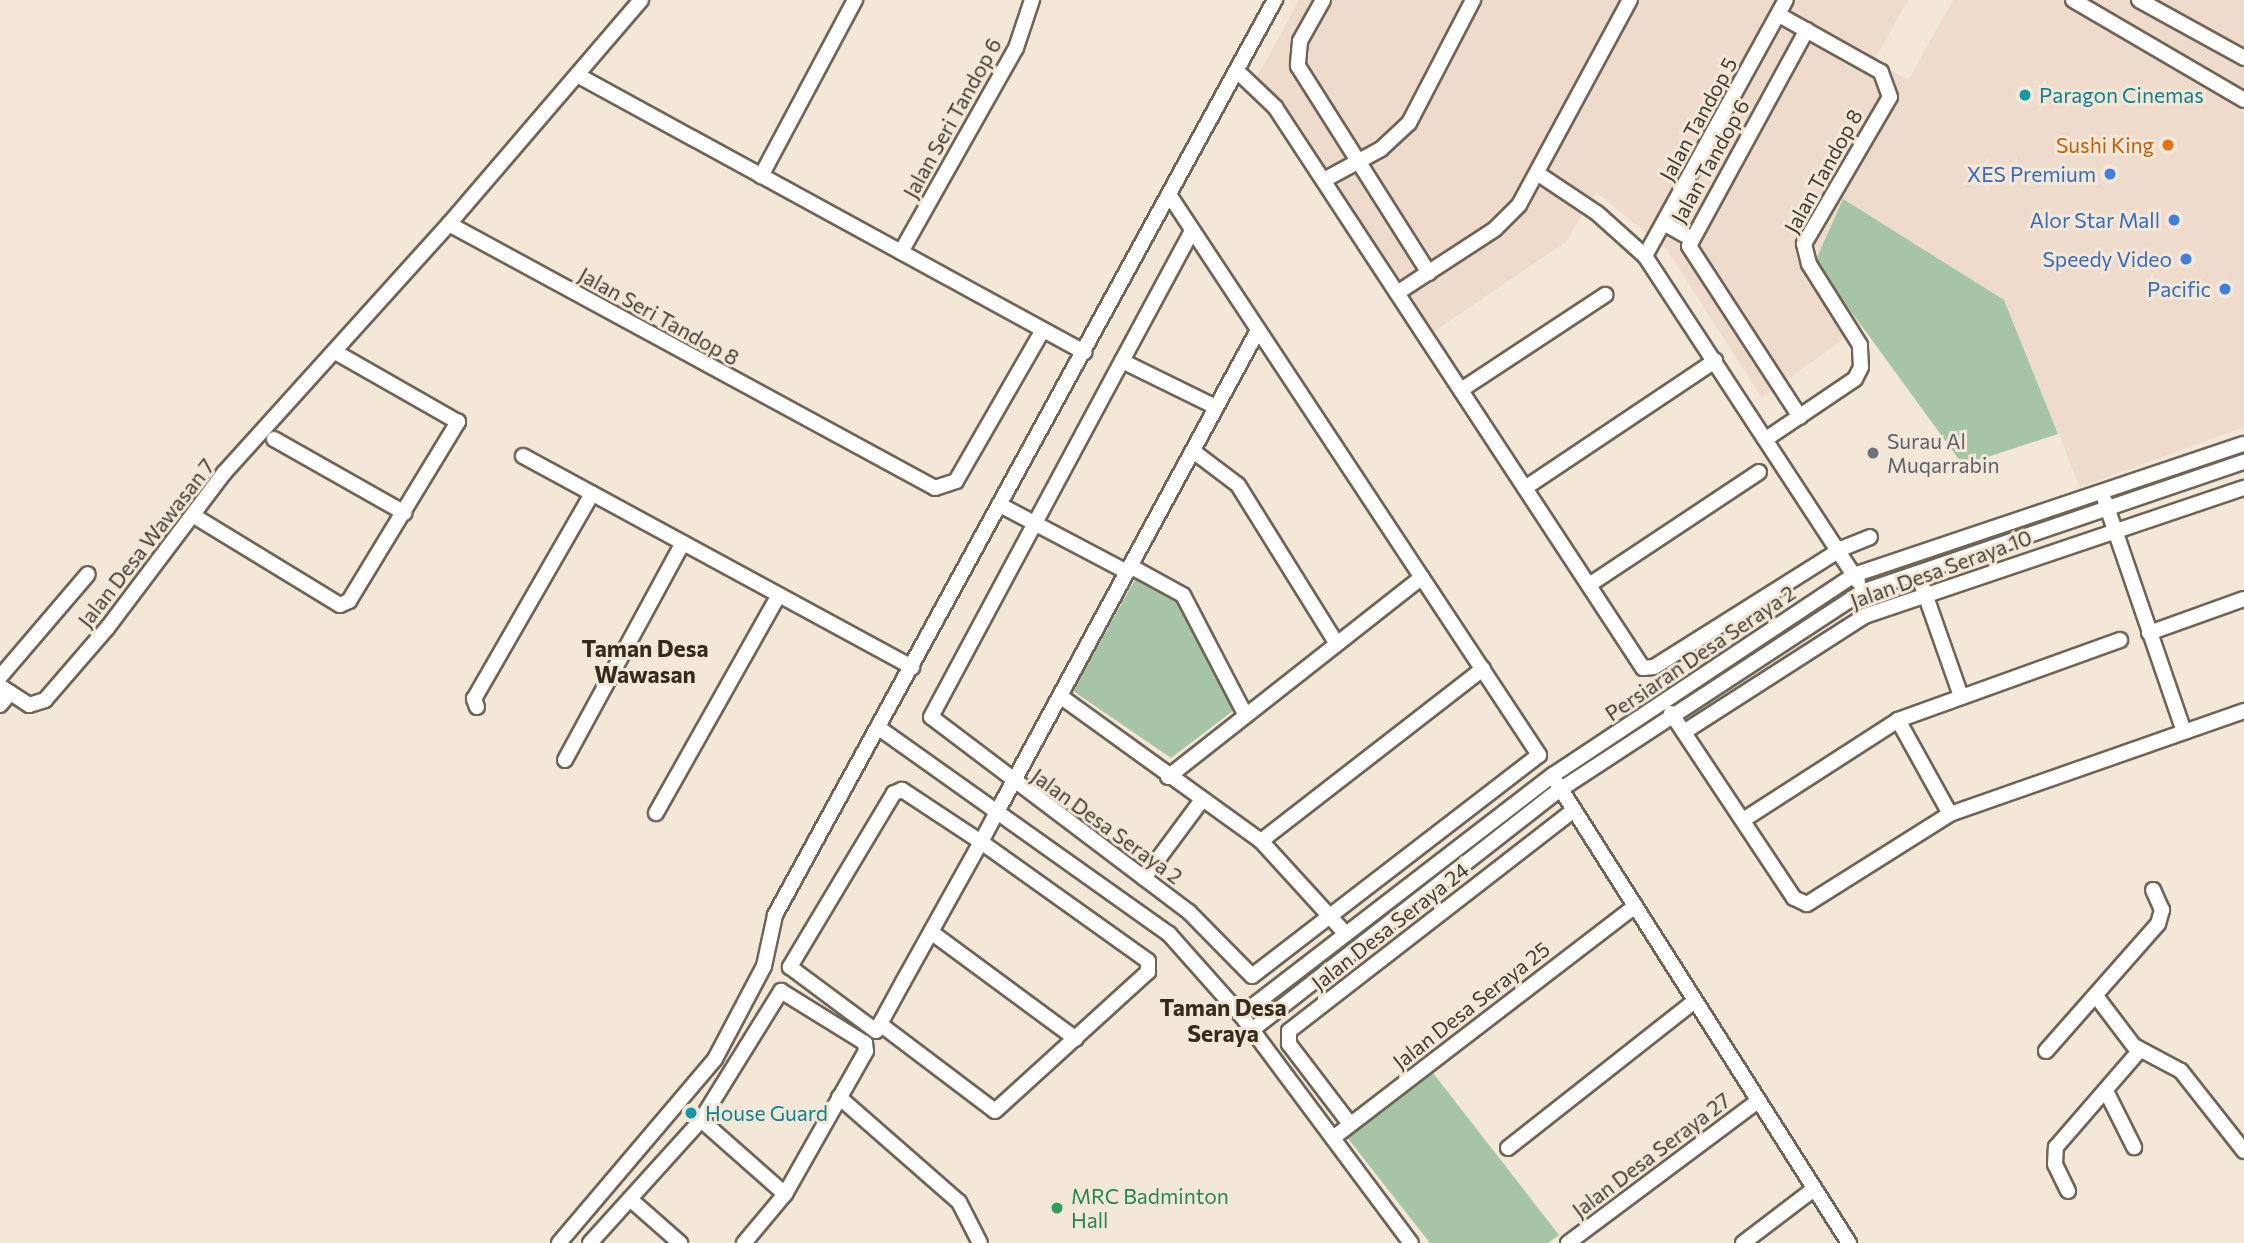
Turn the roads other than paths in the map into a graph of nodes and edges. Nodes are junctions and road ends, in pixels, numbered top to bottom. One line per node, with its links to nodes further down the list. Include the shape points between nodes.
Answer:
1 (641, 0): 15 (street)
2 (855, 0): 19 (street)
3 (1032, 0): 26 (street, Jalan Seri Tandop 6, via 1016,48)
4 (1275, 0): 14 (street)
5 (1322, 0): 17 (street, via 1300,41 1298,66)
6 (1473, 0): 17 (street, via 1409,123)
7 (1630, 0): 18 (street)
8 (1786, 0): 11 (street, Jalan Tandop 5)
9 (2073, 0): 16 (street)
10 (2139, 0): 13 (street)
11 (1779, 15): 12 (street); 23 (street, Jalan Tandop 5)
12 (1807, 30): 25 (street, Jalan Tandop 6); 39 (street, Jalan Tandop 8, via 1881,72 1890,97 1804,244 1808,264 1860,345 1861,367 1855,379)
13 (2244, 58)
14 (1237, 71): 20 (street, via 1269,99); 21 (street)
15 (579, 76): 19 (street); 22 (street)
16 (2244, 100)
17 (1360, 161): 20 (street); 28 (street)
18 (1537, 173): 27 (street, via 1597,213); 28 (street, via 1509,218)
19 (761, 176): 26 (street)
20 (1324, 180): 29 (street)
21 (1170, 196): 24 (street); 33 (street)
22 (449, 224): 31 (street, Jalan Seri Tandop 8, via 935,488 956,481); 34 (street)
23 (1665, 224): 25 (street); 27 (street, Jalan Tandop 5)
24 (1192, 231): 32 (street); 35 (street)
25 (1690, 237): 39 (street, Jalan Tandop 6, via 1691,252)
26 (901, 252): 31 (street)
27 (1645, 256): 36 (street)
28 (1429, 273): 29 (street)
29 (1397, 293): 37 (street)
30 (1605, 295): 37 (street)
31 (1043, 330): 33 (street)
32 (1258, 330): 38 (street); 64 (street)
33 (1084, 352): 51 (street)
34 (337, 353): 53 (street, via 458,422); 76 (street, Jalan Desa Wawasan 7, via 198,505 108,627 45,700 33,706)
35 (1122, 361): 38 (street); 55 (street)
36 (1715, 361): 41 (street); 47 (street)
37 (1461, 390): 47 (street)
38 (1216, 407): 43 (street)
39 (1800, 417): 41 (street)
40 (274, 439): 53 (street)
41 (1766, 439): 59 (street)
42 (2244, 444): 49 (street, Persiaran Desa Seraya 2)
43 (1192, 451): 60 (street); 72 (street, via 1238,485)
44 (523, 456): 50 (street)
45 (2244, 462): 52 (street, Persiaran Desa Seraya 2)
46 (1759, 472): 65 (street)
47 (1525, 488): 65 (street)
48 (2244, 488): 56 (street, Jalan Desa Seraya 10)
49 (2103, 493): 52 (street); 63 (street, Persiaran Desa Seraya 2)
50 (592, 494): 58 (street); 80 (street, via 474,699)
51 (1000, 506): 55 (street); 73 (street)
52 (2108, 509): 56 (street); 62 (street, Persiaran Desa Seraya 2)
53 (405, 513): 54 (street, via 349,601 340,605)
54 (199, 519)
55 (1032, 522): 60 (street); 91 (street, Jalan Desa Seraya 2, via 931,717)
56 (2115, 530): 67 (street, Jalan Desa Seraya 10); 70 (street)
57 (1870, 537): 59 (street)
58 (683, 543): 68 (street); 88 (street)
59 (1839, 550): 63 (street); 65 (street, via 1648,670)
60 (1129, 569): 77 (street); 83 (street, via 1183,595)
61 (88, 574): 75 (street)
62 (1917, 574): 66 (street, Persiaran Desa Seraya 2); 67 (street)
63 (1854, 575): 66 (street); 89 (street, Persiaran Desa Seraya 2)
64 (1422, 577): 72 (street); 74 (street)
65 (1589, 585)
66 (1864, 591): 82 (street, Persiaran Desa Seraya 2)
67 (1925, 594): 78 (street); 86 (street, Jalan Desa Seraya 10, via 1843,627)
68 (779, 595): 73 (street); 96 (street)
69 (2244, 600): 70 (street)
70 (2150, 634): 87 (street)
71 (2120, 640): 78 (street)
72 (1337, 644): 83 (street)
73 (912, 667): 85 (street)
74 (1483, 669): 99 (street); 104 (street, via 1539,755)
75 (0, 677)
76 (5, 689): 79 (street)
77 (1060, 696): 90 (street); 91 (street)
78 (1961, 696): 84 (street)
79 (0, 705)
80 (477, 707)
81 (2244, 712): 87 (street)
82 (1671, 713): 86 (street); 92 (street, Persiaran Desa Seraya 2)
83 (1246, 716): 90 (street)
84 (1898, 720): 97 (street); 98 (street)
85 (879, 728): 95 (street); 128 (street, via 775,915 764,966 715,1059)
86 (1684, 732): 98 (street)
87 (2184, 732): 97 (street)
88 (565, 760)
89 (1553, 775): 92 (street); 106 (street, Persiaran Desa Seraya 2)
90 (1168, 777): 93 (street)
91 (1013, 783): 95 (street); 101 (street, Jalan Desa Seraya 2)
92 (1561, 789): 94 (street); 111 (street, Persiaran Desa Seraya 2)
93 (1202, 800): 99 (street); 101 (street)
94 (1574, 810): 103 (street); 119 (street, Jalan Desa Seraya 24, via 1289,1031 1289,1044)
95 (997, 812): 100 (street); 109 (street, via 1169,934)
96 (656, 813)
97 (1950, 814): 98 (street, via 1807,904 1794,898)
98 (1742, 820)
99 (1261, 841): 104 (street)
100 (981, 842): 105 (street); 110 (street, via 898,790 791,961 793,971 876,1031); 112 (street, via 1150,965)
101 (1144, 878): 104 (street, Jalan Desa Seraya 2, via 1204,925 1252,976)
102 (2153, 890): 107 (street, via 2162,917)
103 (1635, 906): 108 (street); 119 (street, Jalan Desa Seraya 25)
104 (1332, 917): 106 (street)
105 (931, 932): 110 (street); 112 (street)
106 (1345, 933): 109 (street, Persiaran Desa Seraya 2)
107 (2096, 996): 113 (street); 114 (street)
108 (1695, 1001): 117 (street); 122 (street)
109 (1241, 1015): 111 (street)
110 (880, 1024): 112 (street, via 991,1111)
111 (1252, 1030): 120 (street)
112 (1076, 1039)
113 (2046, 1051)
114 (2140, 1051): 115 (street); 123 (street, via 2181,1072)
115 (2106, 1091): 121 (street); 125 (street, via 2056,1147 2055,1164)
116 (839, 1097): 118 (street, via 866,1051 865,1043 781,991); 126 (street); 132 (street, via 959,1202)
117 (1758, 1101): 124 (street); 134 (street, Jalan Desa Seraya 27)
118 (701, 1120): 126 (street); 127 (street)
119 (1350, 1124): 120 (street, Jalan Desa Seraya 25)
120 (1333, 1138): 133 (street)
121 (2134, 1147)
122 (1508, 1148)
123 (2244, 1151)
124 (1814, 1189): 135 (street); 136 (street)
125 (2068, 1191)
126 (785, 1194): 131 (street)
127 (630, 1199): 129 (street); 130 (street)
128 (559, 1243)
129 (590, 1243)
130 (680, 1243)
131 (744, 1243)
132 (980, 1243)
133 (1410, 1243)
134 (1568, 1243)
135 (1743, 1243)
136 (1849, 1243)

